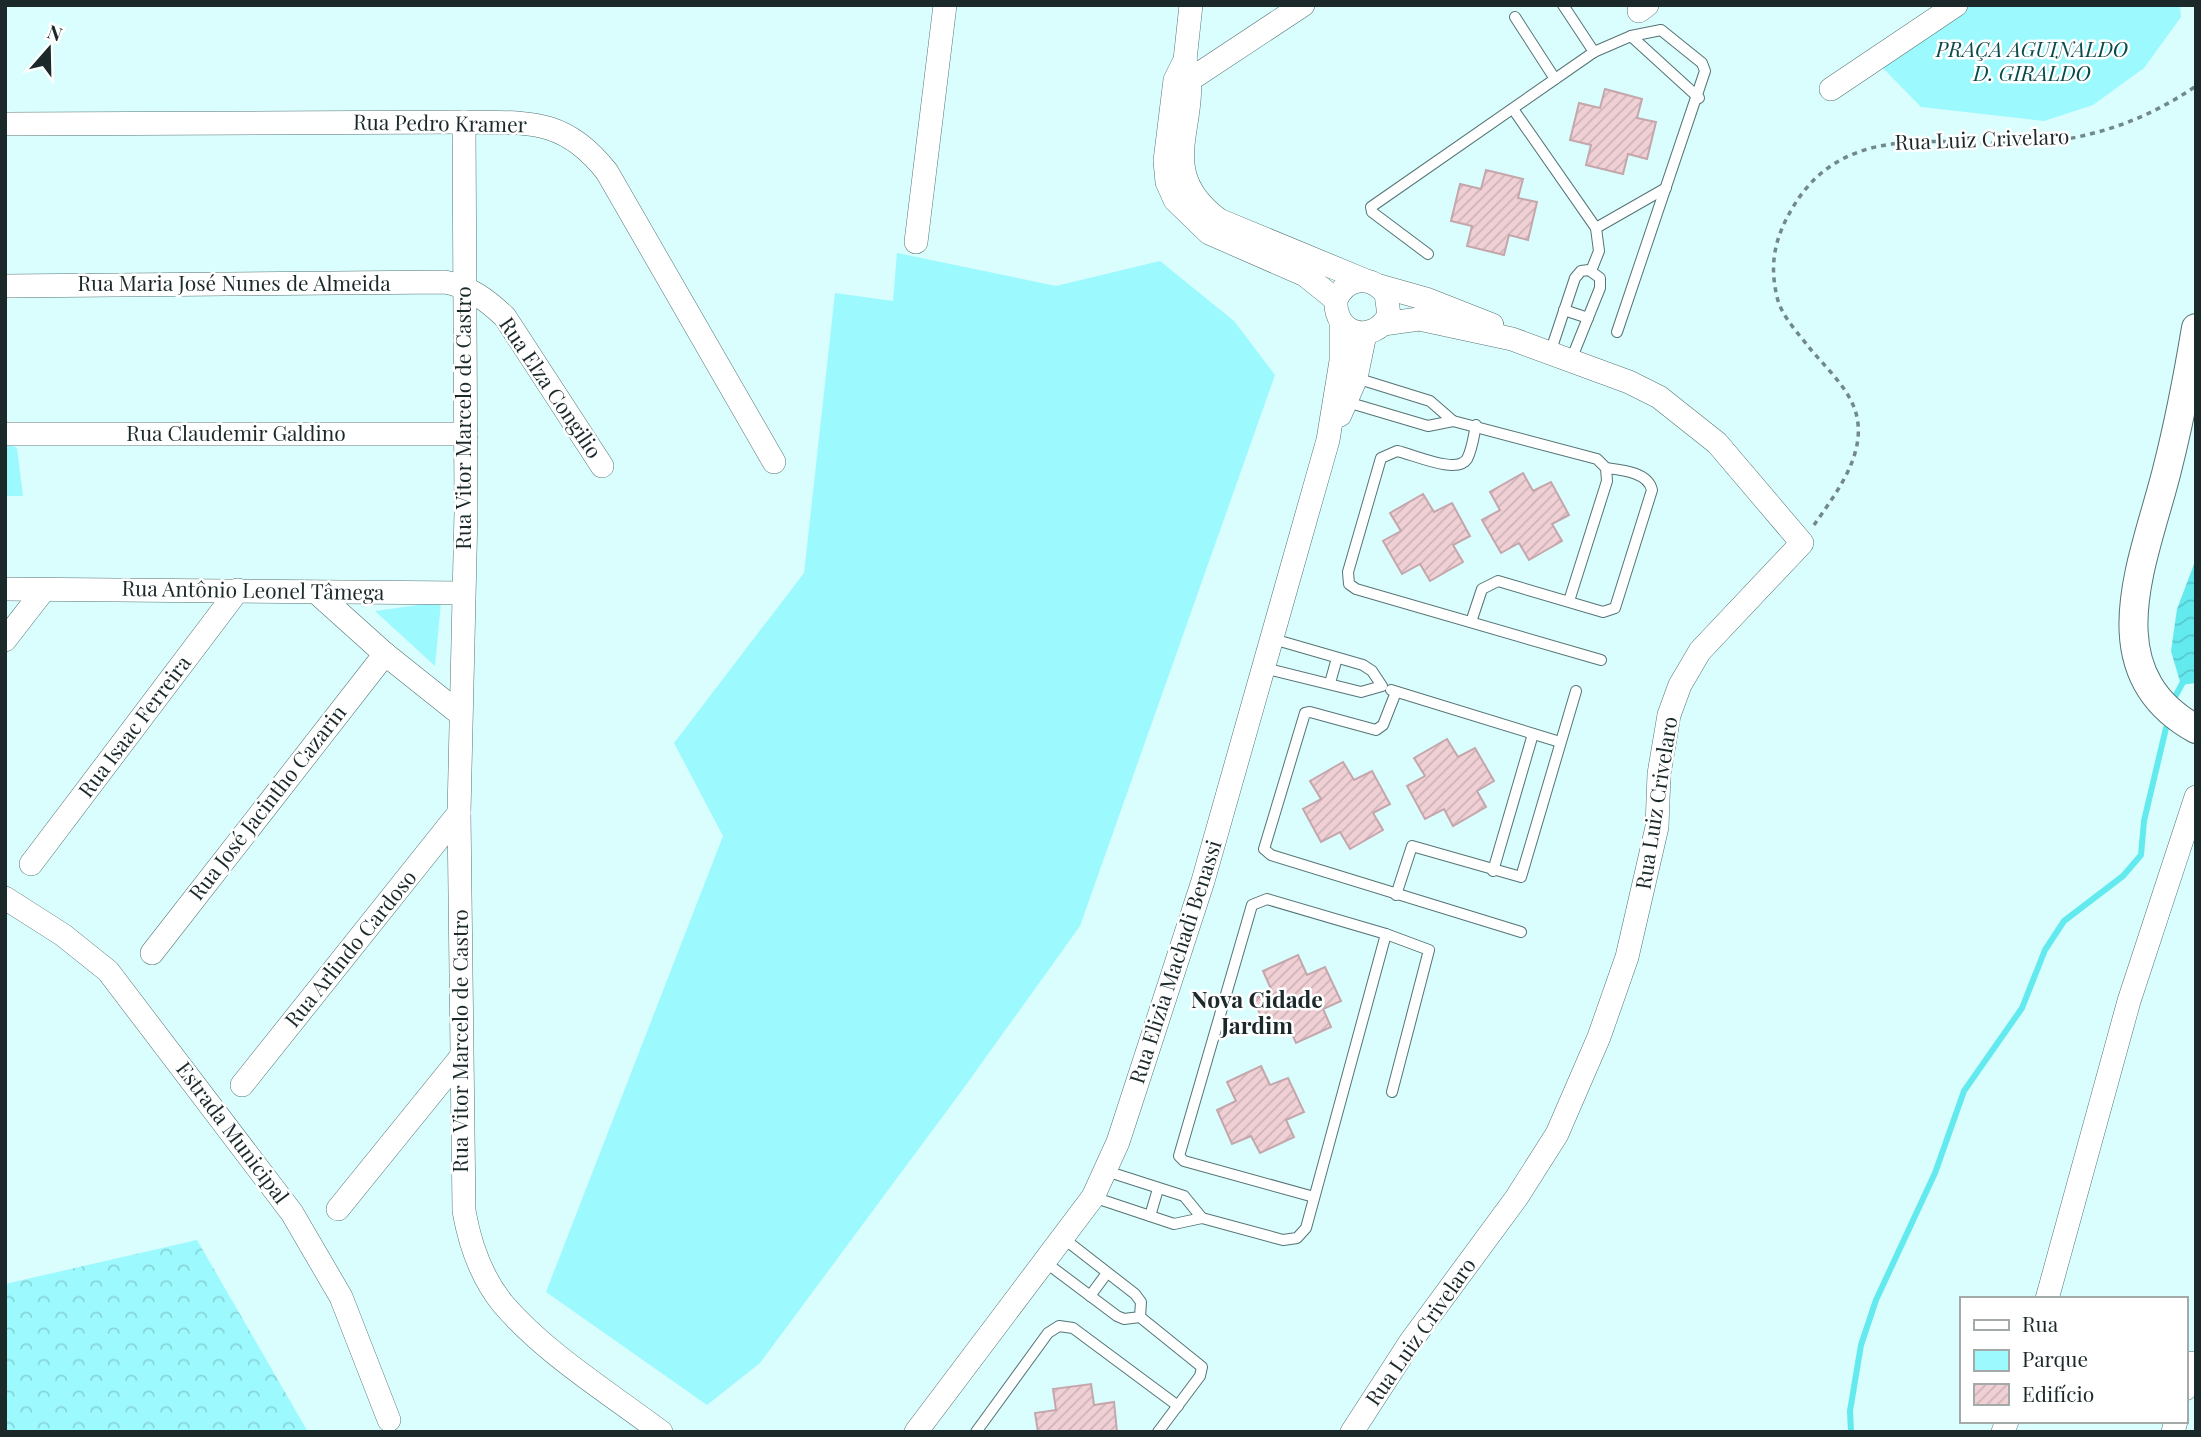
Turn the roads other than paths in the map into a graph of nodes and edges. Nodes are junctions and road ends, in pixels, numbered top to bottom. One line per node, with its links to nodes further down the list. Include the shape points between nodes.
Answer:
1 (945, 5): 19 (street)
2 (1191, 5): 9 (street)
3 (1303, 5): 9 (street)
4 (1563, 5): 8 (lane)
5 (1956, 5): 11 (street)
6 (1515, 17): 10 (lane)
7 (1630, 36): 8 (lane); 12 (lane); 12 (lane, via 1661,30 1702,63 1705,71)
8 (1594, 52): 10 (lane)
9 (1184, 73): 17 (street, via 1166,161 1167,182 1174,200)
10 (1555, 79): 13 (lane)
11 (1831, 89)
12 (1699, 98): 16 (lane)
13 (1513, 108): 18 (lane); 20 (lane, via 1371,207)
14 (464, 122): 15 (street, Rua Pedro Kramer); 24 (street, Rua Vitor Marcelo de Castro); 43 (street, Rua Pedro Kramer, via 530,123 568,134 589,149 607,172)
15 (5, 124)
16 (1666, 188): 18 (lane); 31 (lane)
17 (1198, 214): 22 (street); 25 (street, via 1228,243 1306,275)
18 (1596, 228): 21 (lane, via 1600,242)
19 (916, 242)
20 (1428, 254)
21 (1591, 271): 26 (lane, via 1578,274); 27 (lane, via 1601,283)
22 (1372, 283): 25 (street, via 1346,285); 30 (street, via 1390,304); 32 (street, via 1482,319)
23 (5, 286): 24 (street, Rua Maria José Nunes de Almeida, via 445,282)
24 (463, 286): 41 (street, Rua Vitor Marcelo de Castro); 44 (street, Rua Elza Congilio, via 505,317)
25 (1336, 300): 28 (street)
26 (1564, 310): 27 (lane); 33 (lane)
27 (1588, 318): 33 (lane)
28 (1341, 324): 30 (street, via 1357,334); 42 (street, Rua Elizia Machadi Benassi, via 1341,361)
29 (2196, 328): 64 (street, via 2133,609 2134,650 2142,674 2157,700)
30 (1374, 329): 32 (street, via 1419,319); 34 (street, Rua Elizia Machadi Benassi)
31 (1617, 332)
32 (1512, 339): 33 (street)
33 (1560, 356): 100 (street, Rua Luiz Crivelaro, via 1629,382 1687,416 1740,468 1802,543 1700,651 1681,685 1669,715 1659,774 1657,827 1627,957 1557,1134)
34 (1356, 378): 35 (lane); 36 (street, Rua Elizia Machadi Benassi)
35 (1405, 393): 37 (lane); 38 (lane, via 1438,405)
36 (1347, 402): 37 (lane); 42 (street, Rua Elizia Machadi Benassi)
37 (1398, 416): 38 (lane, via 1428,426)
38 (1453, 421): 39 (lane)
39 (1476, 425): 45 (lane, via 1597,459); 52 (lane, via 1467,458 1460,465 1397,451 1381,458 1347,576 1356,589)
40 (5, 434): 41 (street, Rua Claudemir Galdino)
41 (466, 434): 50 (street, Rua Vitor Marcelo de Castro)
42 (1328, 439): 53 (street, Rua Elizia Machadi Benassi)
43 (774, 462)
44 (602, 466)
45 (1606, 468): 51 (lane, via 1607,481); 51 (lane, via 1646,478 1651,495 1615,608 1602,612)
46 (5, 589): 48 (street, Rua Antônio Leonel Tâmega)
47 (238, 590): 48 (street, Rua Antônio Leonel Tâmega); 49 (street, Rua Antônio Leonel Tâmega); 69 (street, Rua Isaac Ferreira)
48 (43, 591): 54 (street)
49 (316, 592): 50 (street, Rua Antônio Leonel Tâmega); 55 (street)
50 (463, 593): 63 (street, Rua Vitor Marcelo de Castro)
51 (1569, 601): 52 (lane, via 1498,581 1482,589)
52 (1471, 622): 57 (lane)
53 (1273, 639): 56 (lane); 58 (street, Rua Elizia Machadi Benassi)
54 (5, 640)
55 (385, 654): 63 (street); 75 (street, Rua José Jacintho Cazarin)
56 (1337, 657): 59 (lane); 60 (lane, via 1369,669)
57 (1601, 660)
58 (1264, 667): 59 (lane); 79 (street, Rua Elizia Machadi Benassi, via 1203,881)
59 (1329, 683): 60 (lane, via 1361,692)
60 (1381, 686): 62 (lane)
61 (1576, 691): 66 (lane)
62 (1396, 692): 65 (lane); 71 (lane, via 1376,730 1305,713 1264,845 1271,855)
63 (459, 713): 68 (street, Rua Vitor Marcelo de Castro)
64 (2196, 729)
65 (1533, 734): 66 (lane); 70 (lane)
66 (1560, 742): 70 (lane, via 1522,875 1518,878)
67 (2196, 797): 90 (street, via 2129,1001)
68 (459, 813): 76 (street, Rua Vitor Marcelo de Castro); 77 (street, Rua Arlindo Cardoso)
69 (31, 864)
70 (1493, 871): 71 (lane, via 1412,845)
71 (1396, 895): 73 (lane)
72 (5, 898): 95 (street, Estrada Municipal, via 108,971 292,1213 341,1297)
73 (1521, 932)
74 (1387, 934): 78 (lane, via 1429,952); 82 (lane); 82 (lane, via 1267,899 1252,905 1180,1153 1184,1161)
75 (152, 953)
76 (461, 1057): 83 (street); 96 (street, Rua Vitor Marcelo de Castro, via 461,1178 470,1243 483,1273 503,1303 544,1342)
77 (242, 1085)
78 (1392, 1092)
79 (1106, 1171): 80 (lane); 81 (street, Rua Elizia Machadi Benassi)
80 (1158, 1189): 84 (lane); 85 (lane, via 1188,1199)
81 (1093, 1197): 84 (lane); 86 (street, Rua Elizia Machadi Benassi)
82 (1314, 1197): 85 (lane, via 1306,1228 1290,1240)
83 (338, 1209)
84 (1150, 1216): 85 (lane, via 1180,1224)
85 (1202, 1218)
86 (1063, 1238): 87 (street, Rua Elizia Machadi Benassi); 88 (lane)
87 (1045, 1262): 89 (lane); 97 (street, Rua Elizia Machadi Benassi)
88 (1107, 1273): 89 (lane); 91 (lane, via 1139,1298)
89 (1090, 1296): 91 (lane, via 1124,1319)
90 (2048, 1297)
91 (1140, 1317): 94 (lane, via 1202,1367)
92 (2192, 1363): 93 (street)
93 (2187, 1382)
94 (1178, 1406): 98 (lane, via 1073,1328 1059,1326 1048,1333); 99 (lane)
95 (389, 1420)
96 (661, 1432)
97 (916, 1432)
98 (976, 1432)
99 (1158, 1432)
100 (1352, 1432)

